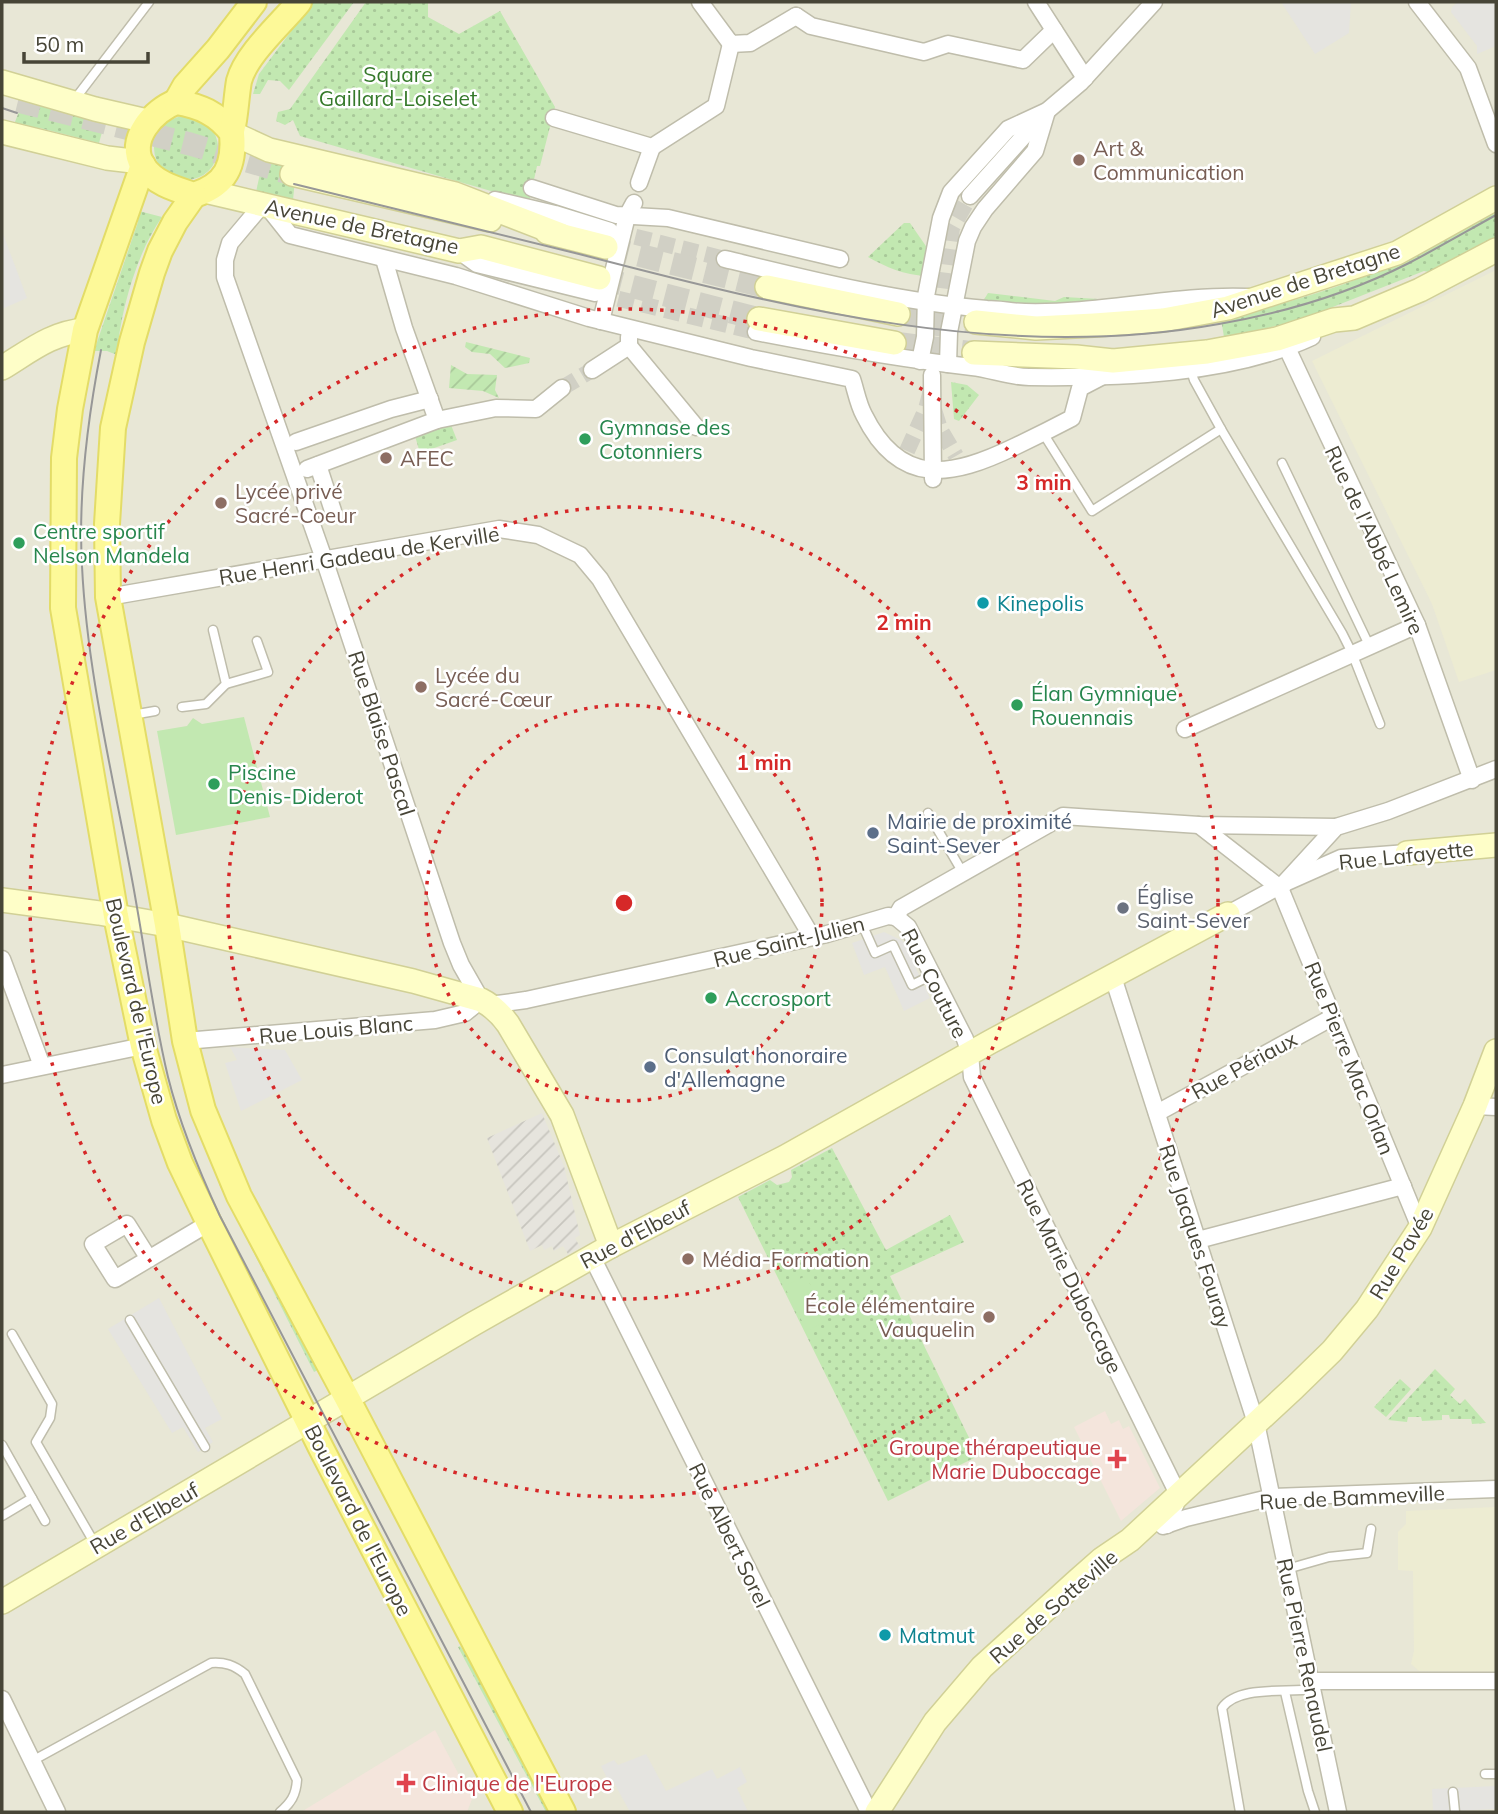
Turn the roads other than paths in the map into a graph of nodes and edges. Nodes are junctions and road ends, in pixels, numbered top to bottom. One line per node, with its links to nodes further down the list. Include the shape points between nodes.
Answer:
1 (149, 2): 14 (lane)
2 (254, 2): 15 (main road)
3 (299, 2): 20 (main road, via 244,70)
4 (700, 2): 11 (street)
5 (804, 2): 9 (street)
6 (1036, 2): 10 (street)
7 (1154, 2): 12 (street)
8 (1417, 2): 21 (street, via 1468,68)
9 (796, 16): 10 (street, via 811,26 924,52 948,44 1023,60); 11 (street, via 750,43)
10 (1054, 30): 12 (street)
11 (731, 44): 22 (street, via 716,106)
12 (1085, 78): 16 (street)
13 (2, 82): 14 (street)
14 (73, 102): 18 (street)
15 (176, 102): 18 (main road, via 155,112); 20 (main road, via 211,112)
16 (1047, 111): 29 (street); 44 (street, via 1008,129 951,192 940,218); 45 (street, via 1035,151 976,222 967,241)
17 (554, 118): 22 (street)
18 (148, 121): 23 (main road, via 139,148)
19 (2, 132): 23 (street)
20 (232, 132): 27 (main road, via 234,154 229,168); 28 (street, Avenue de Bretagne, via 269,149)
21 (1496, 144)
22 (652, 147): 25 (street)
23 (142, 164): 27 (main road, via 167,186); 52 (main road, Boulevard de l'Europe)
24 (292, 174): 35 (street, Avenue de Bretagne)
25 (639, 183)
26 (532, 188): 32 (street)
27 (200, 193): 31 (street, Avenue de Bretagne); 75 (main road, Boulevard de l'Europe, via 172,228 152,273 132,342 113,428)
28 (455, 194): 35 (street, Avenue de Bretagne); 36 (street, via 555,214)
29 (970, 196)
30 (1496, 198): 43 (street, Avenue de Bretagne, via 1397,253)
31 (264, 205): 33 (street, Avenue de Bretagne); 34 (street); 74 (street, Rue Blaise Pascal, via 230,243 225,277)
32 (630, 210): 40 (street); 48 (street)
33 (297, 212): 34 (street); 41 (street, Avenue de Bretagne, via 459,251 481,247)
34 (290, 235): 38 (street)
35 (561, 235): 36 (street, Avenue de Bretagne)
36 (608, 239)
37 (1496, 250): 47 (street, Avenue de Bretagne, via 1420,290)
38 (384, 259): 48 (street); 65 (street)
39 (725, 259): 44 (street)
40 (840, 259)
41 (597, 286)
42 (767, 287): 46 (street)
43 (1262, 298): 45 (street, via 1219,296 1065,312); 49 (street, Avenue de Bretagne, via 1149,321 1036,328)
44 (926, 302): 45 (street); 57 (street)
45 (955, 306): 58 (street)
46 (898, 314)
47 (1354, 317): 55 (street); 56 (street, Avenue de Bretagne, via 1208,352 1137,360)
48 (601, 321): 51 (street)
49 (976, 322)
50 (758, 326): 53 (street); 57 (street)
51 (628, 328): 54 (street); 72 (street, via 852,379 863,415 886,448)
52 (85, 330): 59 (street, via 64,331); 98 (main road, Boulevard de l'Europe, via 64,458 63,608)
53 (894, 343)
54 (629, 346): 61 (street); 67 (street)
55 (1287, 348): 60 (street); 76 (street, Rue de l'Abbé Lemire)
56 (974, 352)
57 (920, 360): 58 (street)
58 (948, 364): 63 (street, via 1028,377)
59 (2, 368)
60 (1191, 369): 63 (street); 68 (lane)
61 (592, 370)
62 (932, 374): 72 (street)
63 (1102, 376): 69 (street, via 1080,388 1072,418)
64 (562, 388): 66 (street, via 536,409 496,408)
65 (430, 399): 66 (street); 70 (street)
66 (437, 420): 73 (street, via 312,467)
67 (696, 427)
68 (1221, 429): 69 (lane, via 1092,511); 80 (lane)
69 (1043, 433): 72 (street, via 962,469)
70 (296, 442)
71 (1282, 463): 79 (lane)
72 (934, 475)
73 (331, 512)
74 (324, 559): 75 (street, Rue Henri Gadeau de Kerville); 102 (street, Rue Henri Gadeau de Kerville, via 499,529 538,535 580,555 600,579); 106 (street, Rue Blaise Pascal, via 452,943)
75 (108, 597): 84 (main road, Boulevard de l'Europe)
76 (1417, 625): 79 (street); 88 (street, Rue de l'Abbé Lemire)
77 (213, 630): 81 (lane)
78 (257, 641): 81 (lane, via 268,672)
79 (1369, 645): 80 (street)
80 (1352, 653): 85 (lane); 86 (street)
81 (226, 684): 82 (lane, via 206,704)
82 (182, 707)
83 (155, 711): 84 (lane)
84 (129, 716): 101 (main road, Boulevard de l'Europe)
85 (1380, 724)
86 (1185, 729)
87 (1496, 769): 88 (street)
88 (1472, 779): 91 (street)
89 (928, 813): 94 (lane)
90 (1199, 825): 91 (street); 94 (street, Rue Saint-Julien, via 1063,816); 95 (street)
91 (1336, 827): 95 (street)
92 (1496, 845): 93 (street, Rue Lafayette)
93 (1407, 853): 95 (street, Rue Lafayette, via 1341,858)
94 (963, 873): 99 (street, Rue Saint-Julien, via 901,908)
95 (1280, 888): 97 (street, Rue d'Elbeuf); 107 (street, Rue Pierre Mac Orlan)
96 (2, 900): 98 (street, Rue Saint-Julien)
97 (1228, 914): 105 (street, Rue d'Elbeuf)
98 (116, 916): 101 (street, Rue Saint-Julien); 109 (main road, Boulevard de l'Europe)
99 (896, 917): 100 (street, Rue Saint-Julien); 104 (street, Rue Couture, via 908,927)
100 (863, 924): 102 (street, Rue Saint-Julien); 104 (lane, via 875,953 893,945 912,985)
101 (167, 925): 106 (street, Rue Saint-Julien); 108 (main road, Boulevard de l'Europe)
102 (812, 937): 106 (street, Rue Saint-Julien, via 526,1000)
103 (2, 959): 112 (street)
104 (932, 975): 111 (street, Rue Couture)
105 (1113, 977): 111 (street, Rue d'Elbeuf); 115 (street, Rue Jacques Fouray)
106 (486, 1002): 108 (street, Rue Louis Blanc, via 435,1020); 120 (street, Rue Blaise Pascal, via 508,1024 562,1115)
107 (1333, 1017): 115 (street, Rue Périaux); 116 (street, Rue Pierre Mac Orlan)
108 (185, 1041): 124 (main road, Boulevard de l'Europe, via 203,1110 239,1196)
109 (143, 1046): 112 (street); 117 (main road, Boulevard de l'Europe, via 180,1163)
110 (1496, 1051): 114 (street, Rue Pavée)
111 (970, 1054): 120 (street, Rue d'Elbeuf); 130 (street, Rue Marie Duboccage, via 972,1077)
112 (42, 1066): 113 (street)
113 (2, 1074)
114 (1486, 1106): 118 (street, Rue Pavée)
115 (1157, 1113): 119 (street, Rue Jacques Fouray)
116 (1402, 1186): 118 (street, Rue Pierre Mac Orlan); 119 (street)
117 (209, 1223): 121 (street); 125 (main road, Boulevard de l'Europe)
118 (1420, 1228): 126 (street, Rue Pavée, via 1340,1341)
119 (1198, 1240): 126 (street, Rue Jacques Fouray)
120 (601, 1252): 124 (street, Rue d'Elbeuf, via 475,1329); 153 (street, Rue Albert Sorel)
121 (149, 1259)
122 (130, 1320): 128 (lane)
123 (12, 1334): 138 (lane, via 52,1404 50,1418 36,1442)
124 (347, 1398): 125 (street, Rue d'Elbeuf); 152 (main road, Boulevard de l'Europe)
125 (308, 1421): 138 (street, Rue d'Elbeuf, via 217,1467); 151 (main road, Boulevard de l'Europe)
126 (1256, 1423): 130 (street, Rue de Sotteville); 131 (street, Rue Jacques Fouray)
127 (2, 1445): 132 (lane)
128 (205, 1447)
129 (1496, 1489): 131 (street, Rue de Bammeville)
130 (1179, 1496): 135 (street); 137 (street, Rue de Sotteville)
131 (1273, 1497): 135 (street, Rue de Bammeville); 139 (street, Rue Pierre Renaudel)
132 (32, 1498): 133 (lane); 134 (lane)
133 (2, 1516)
134 (45, 1521)
135 (1167, 1525): 137 (street, Rue de Bammeville)
136 (1371, 1529): 139 (lane, via 1367,1553 1329,1557)
137 (1130, 1541): 154 (street, Rue de Sotteville, via 1102,1559 982,1667 935,1722)
138 (96, 1546): 140 (street, Rue d'Elbeuf, via 67,1559)
139 (1287, 1569): 142 (street, Rue Pierre Renaudel)
140 (2, 1602)
141 (1496, 1681): 142 (street)
142 (1312, 1685): 143 (lane); 157 (street, Rue Pierre Renaudel)
143 (1285, 1692): 155 (lane, via 1234,1697 1222,1708); 156 (lane)
144 (2, 1699): 145 (street)
145 (32, 1761): 149 (street); 150 (lane, via 211,1663 222,1662 245,1674 297,1780 290,1804)
146 (1485, 1774): 147 (lane)
147 (1496, 1774)
148 (1453, 1792): 158 (lane)
149 (57, 1812)
150 (280, 1812)
151 (510, 1812)
152 (563, 1812)
153 (869, 1812)
154 (877, 1812)
155 (1240, 1812)
156 (1315, 1812)
157 (1338, 1812)
158 (1455, 1812)

